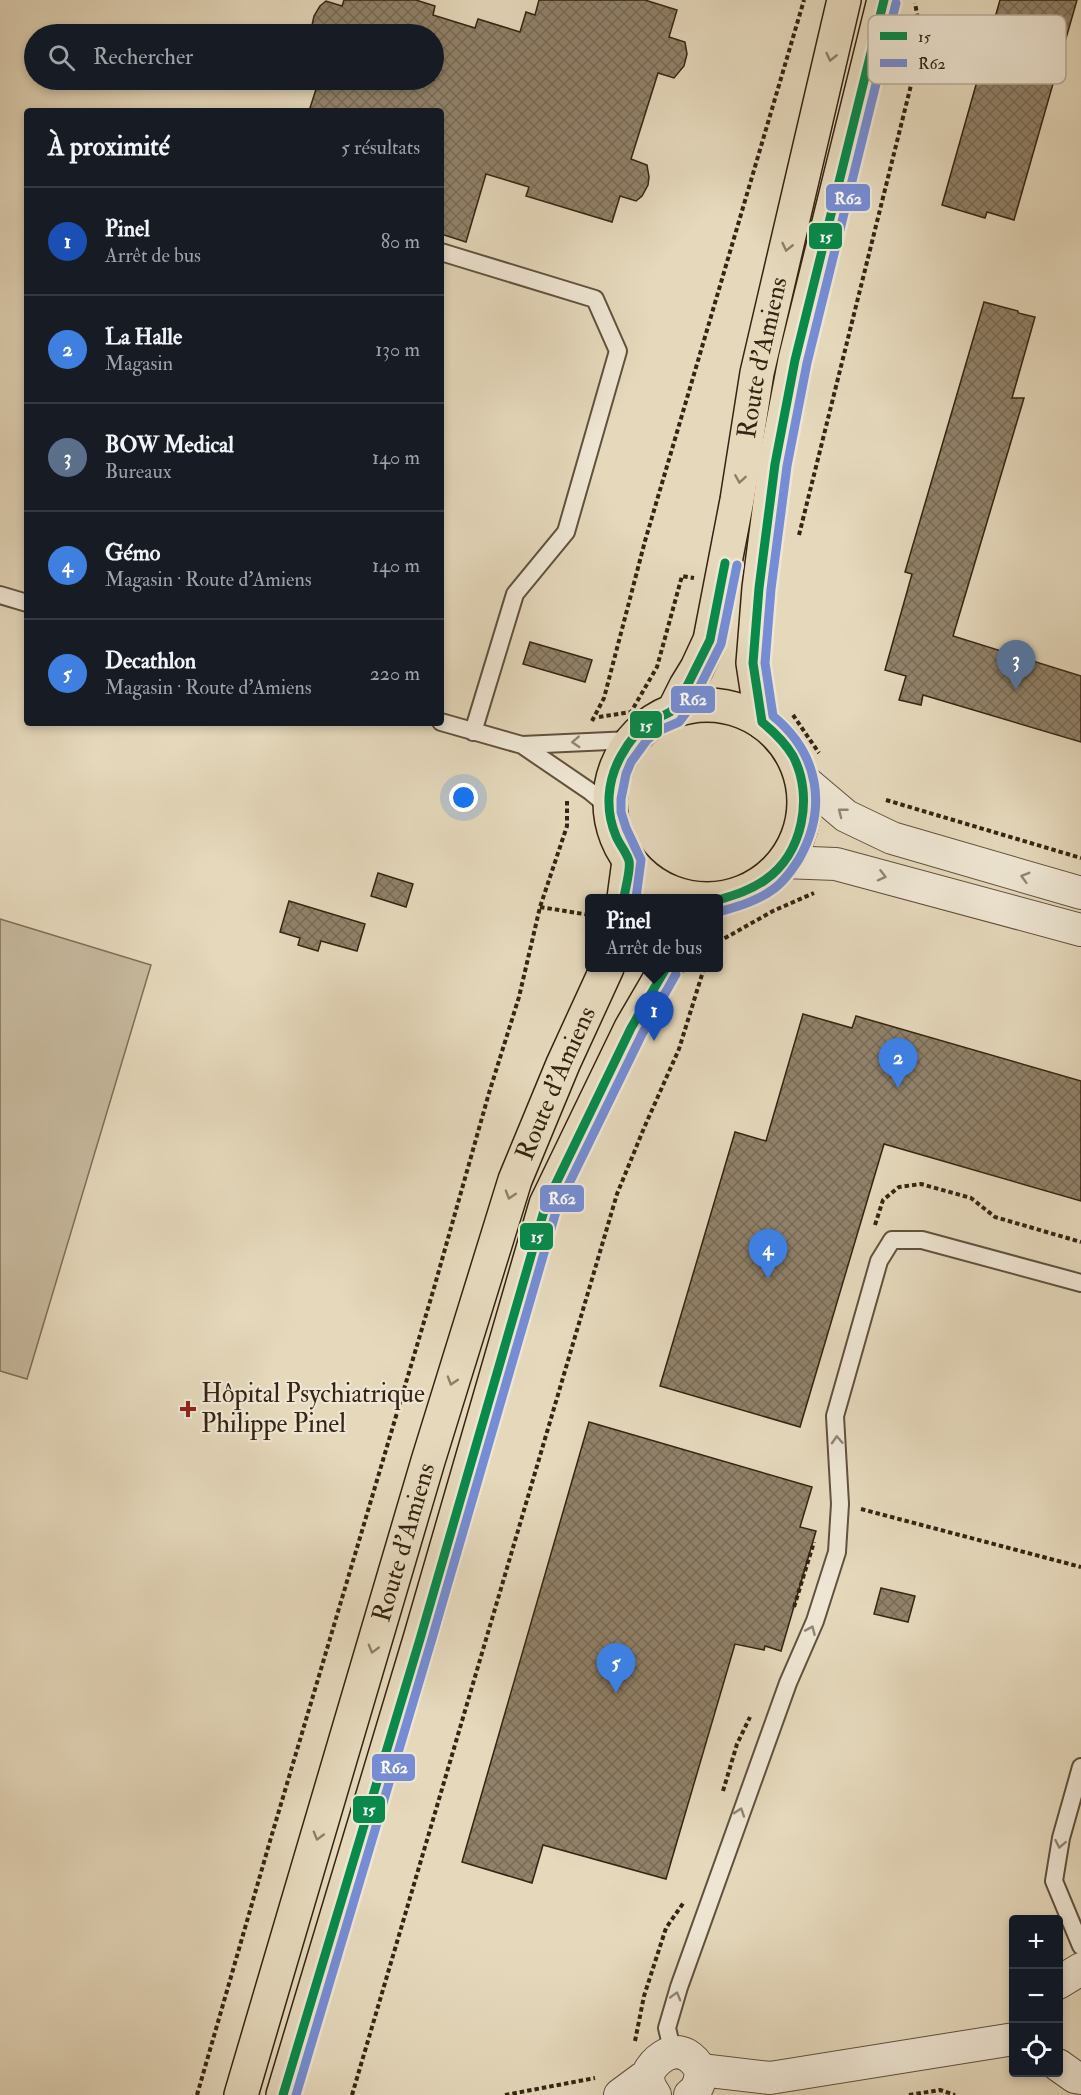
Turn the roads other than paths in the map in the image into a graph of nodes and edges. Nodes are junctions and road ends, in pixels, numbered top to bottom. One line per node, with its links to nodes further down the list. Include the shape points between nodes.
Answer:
1 (844, 0): 8 (main road, Route d'Amiens, one-way to 8, via 757,373 710,640)
2 (884, 0): 3 (main road)
3 (880, 15)
4 (868, 65): 9 (main road, via 795,360 775,464 753,663)
5 (444, 253): 11 (lane, via 595,299 618,351 566,532 515,594)
6 (0, 595): 7 (lane)
7 (24, 602)
8 (674, 710): 9 (main road, via 720,705); 12 (main road, via 651,722)
9 (762, 722): 14 (main road, via 780,737 793,756)
10 (444, 723): 11 (lane)
11 (473, 732): 13 (lane)
12 (631, 740): 13 (lane, one-way to 13); 15 (main road, via 618,760)
13 (522, 745): 15 (lane)
14 (813, 770): 17 (main road, via 798,836); 18 (street, one-way to 14, via 892,838 846,816)
15 (609, 807): 16 (main road, via 619,845)
16 (629, 861): 19 (main road); 20 (main road, via 654,884)
17 (783, 862): 21 (main road, via 766,880); 22 (street, one-way to 22, via 836,864)
18 (1081, 893)
19 (625, 894)
20 (679, 894)
21 (723, 898)
22 (1081, 930)
23 (605, 972): 33 (main road, Route d'Amiens, one-way to 33, via 515,1180)
24 (663, 972): 34 (main road, Route d'Amiens, via 615,1059 546,1204)
25 (1081, 1283): 29 (lane, one-way to 25, via 667,2028 679,1987 837,1552 840,1504 835,1416 879,1261 892,1240 922,1240)
26 (1081, 1767): 27 (lane, one-way to 27, via 1061,1838 1054,1881)
27 (1076, 1966)
28 (1009, 2040): 31 (street, via 785,2081)
29 (673, 2053): 30 (street, via 656,2060); 31 (street, via 687,2055)
30 (651, 2085): 32 (street)
31 (696, 2085)
32 (610, 2086)
33 (241, 2095)
34 (283, 2095)

